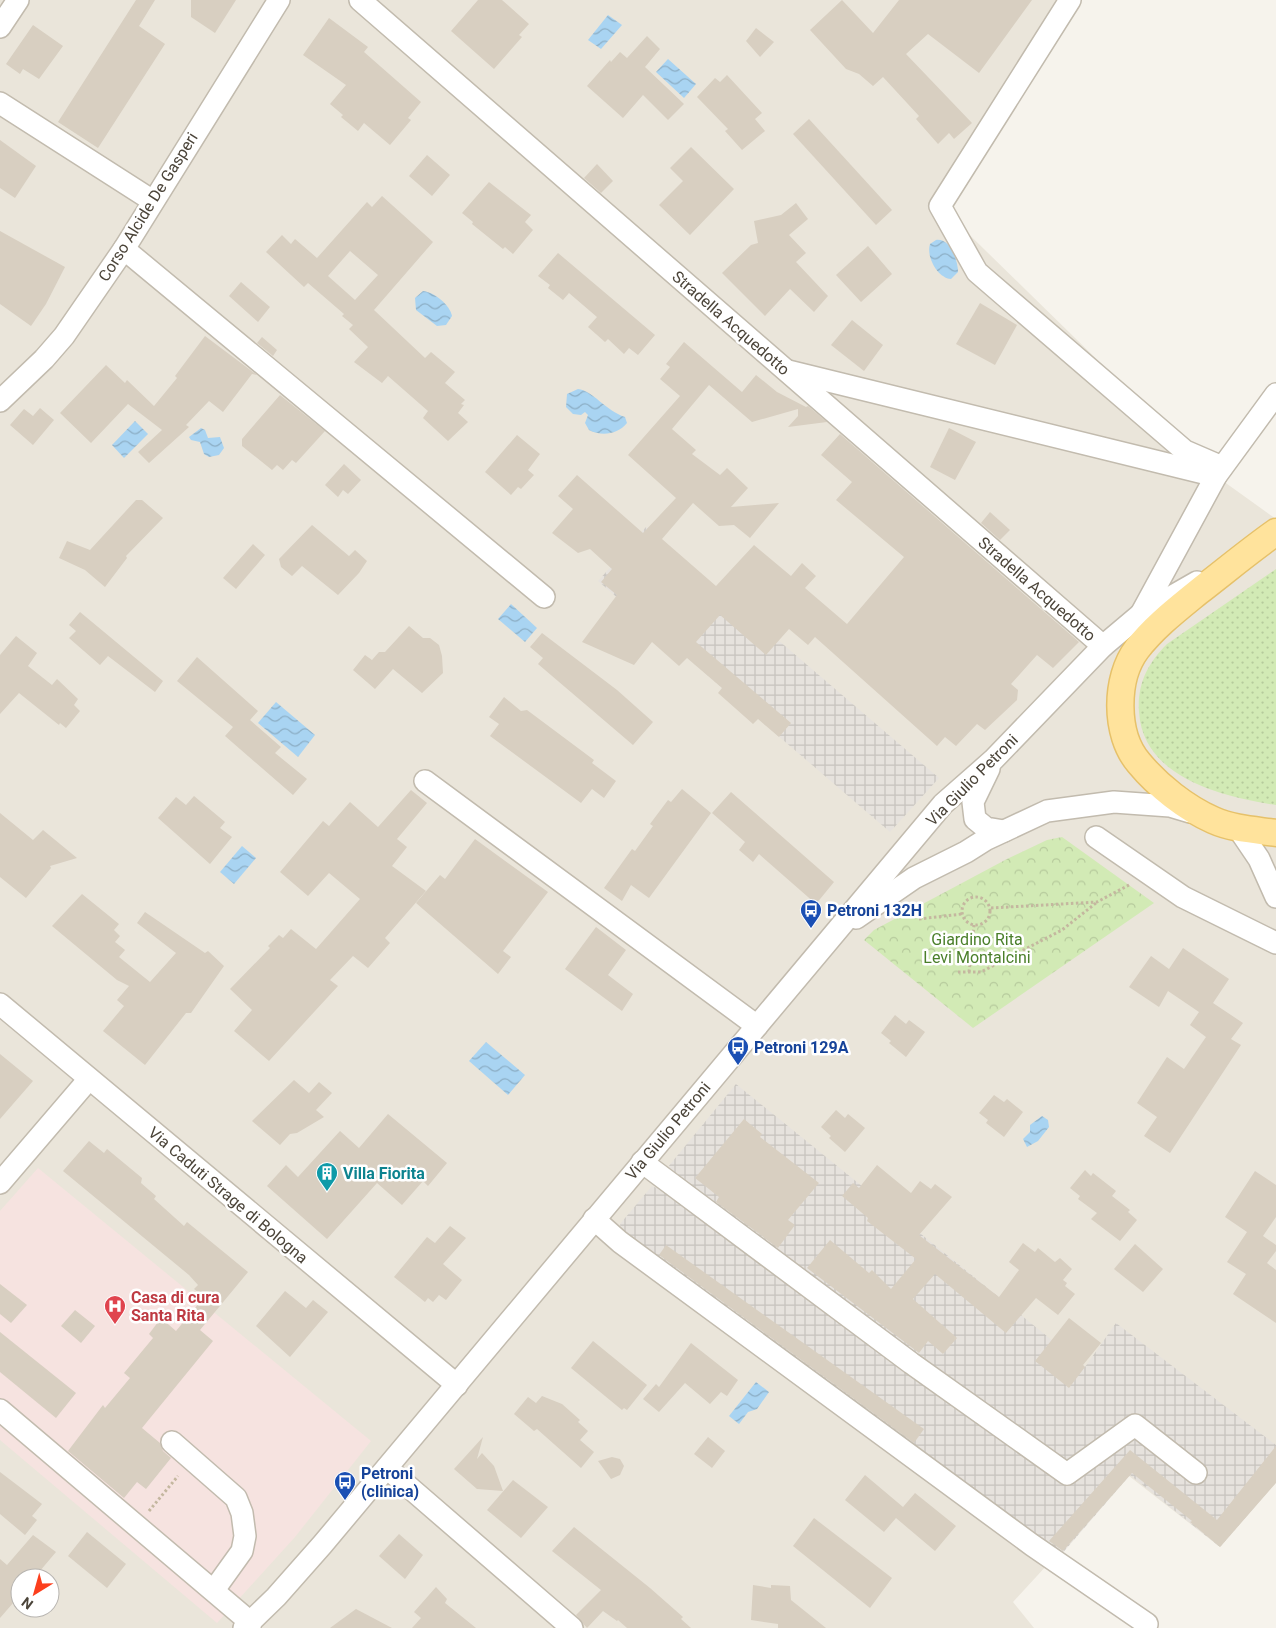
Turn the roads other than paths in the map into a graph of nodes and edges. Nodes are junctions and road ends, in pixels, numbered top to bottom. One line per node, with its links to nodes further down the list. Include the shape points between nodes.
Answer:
1 (18, 0): 5 (street)
2 (279, 0): 7 (street, Corso Alcide De Gasperi)
3 (360, 0): 9 (street, Stradella Acquedotto)
4 (1070, 0): 12 (street, via 940,206 976,272 1185,450)
5 (0, 27)
6 (0, 103): 7 (street)
7 (153, 201): 8 (street, Corso Alcide De Gasperi)
8 (124, 249): 10 (street, Corso Alcide De Gasperi, via 64,336); 15 (street)
9 (785, 371): 12 (street); 17 (street, Stradella Acquedotto)
10 (5, 388)
11 (1276, 394): 12 (street)
12 (1219, 472): 16 (street)
13 (1276, 532): 14 (main road)
14 (1247, 552): 16 (street); 20 (main road, via 1160,624 1136,650 1123,675 1120,705 1125,736 1138,762 1169,793)
15 (544, 597)
16 (1141, 614): 17 (street, Via Giulio Petroni)
17 (1103, 646): 18 (street, Via Giulio Petroni)
18 (994, 760): 22 (street, via 973,802 975,819 986,828); 26 (street, Via Giulio Petroni, via 943,804)
19 (425, 781): 29 (street)
20 (1212, 819): 21 (main road); 22 (street, via 1170,806 1114,802 1047,811)
21 (1238, 828): 23 (main road); 25 (street, via 1259,859)
22 (1004, 831): 26 (street, via 914,878)
23 (1276, 833)
24 (1096, 837): 27 (street, via 1183,897)
25 (1276, 897)
26 (832, 936): 29 (street, Via Giulio Petroni)
27 (1276, 943)
28 (0, 1004): 30 (street, Via Caduti Strage di Bologna)
29 (756, 1026): 31 (street, Via Giulio Petroni)
30 (89, 1079): 32 (street); 34 (street, Via Caduti Strage di Bologna)
31 (642, 1162): 33 (street, Via Giulio Petroni); 38 (street, via 904,1358 1066,1474 1135,1425)
32 (0, 1183)
33 (594, 1219): 34 (street, Via Giulio Petroni); 40 (street, via 620,1242 1032,1545)
34 (457, 1385): 37 (street, Via Giulio Petroni)
35 (0, 1410): 39 (street)
36 (172, 1442): 39 (street, via 236,1498 242,1513 245,1536 242,1552)
37 (387, 1468): 41 (street, Via Giulio Petroni); 42 (street)
38 (1196, 1473)
39 (214, 1590): 41 (street)
40 (1147, 1624)
41 (248, 1626)
42 (572, 1628)

